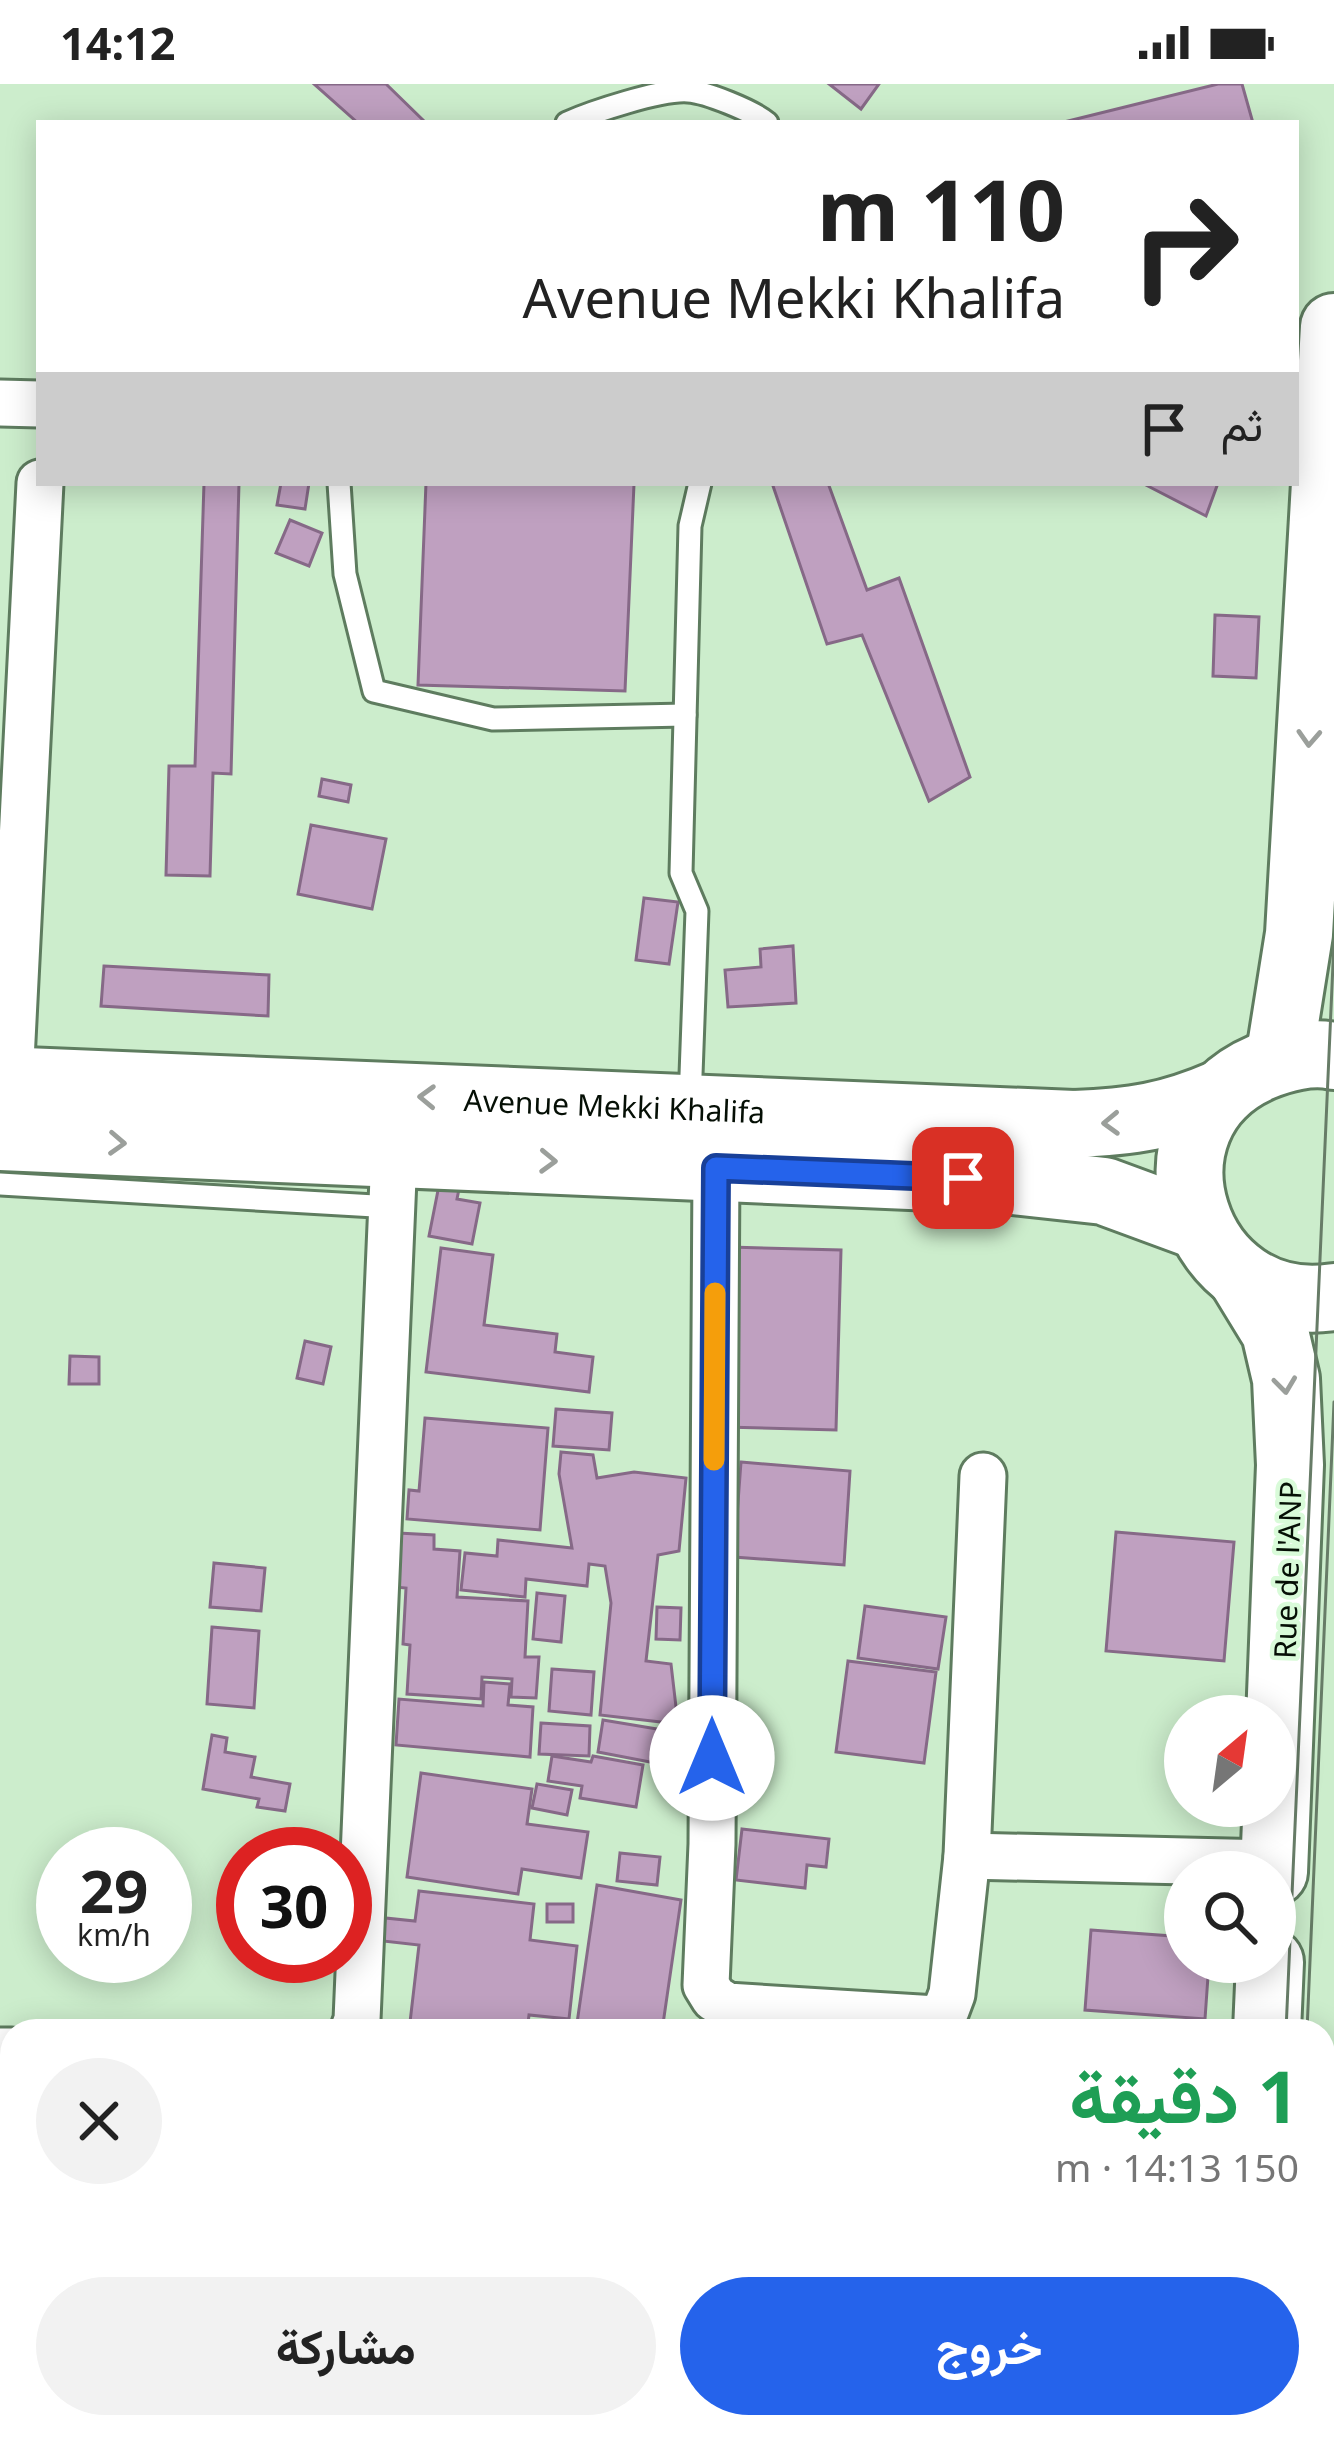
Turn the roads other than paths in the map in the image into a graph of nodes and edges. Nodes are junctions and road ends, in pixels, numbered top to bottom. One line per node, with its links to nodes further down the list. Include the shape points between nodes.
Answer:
1 (574, 120): 2 (lane, via 687,90)
2 (764, 120)
3 (1334, 327): 11 (main road, one-way to 11, via 1299,934)
4 (0, 403): 5 (street)
5 (36, 404)
6 (40, 486): 10 (street)
7 (339, 486): 9 (lane, via 345,574 374,691 493,719)
8 (699, 486): 9 (lane, via 690,526)
9 (685, 715): 14 (lane, via 681,873 697,911)
10 (9, 941): 13 (street)
11 (1306, 1058): 12 (main road, Avenue Mekki Khalifa, via 1249,1072)
12 (1222, 1093): 14 (main road, Avenue Mekki Khalifa, one-way to 14, via 1177,1113 1112,1123); 18 (main road, via 1190,1155)
13 (3, 1099): 14 (main road, Avenue Mekki Khalifa, one-way to 13); 16 (main road, Avenue Mekki Khalifa, one-way to 16)
14 (690, 1108)
15 (716, 1168): 16 (main road, Avenue Mekki Khalifa, one-way to 15); 18 (main road, Avenue Mekki Khalifa, via 1104,1191); 23 (street, via 706,1985 728,2006 936,2019 952,1994)
16 (393, 1181): 17 (lane); 26 (street)
17 (0, 1184)
18 (1199, 1226): 19 (main road, Rue de l'ANP)
19 (1242, 1278): 20 (main road, via 1298,1299); 22 (main road, Rue de l'ANP, one-way to 22, via 1275,1332 1286,1379 1290,1465)
20 (1334, 1297)
21 (983, 1476): 23 (street)
22 (1275, 1851)
23 (967, 1856): 24 (street)
24 (1164, 1864)
25 (1269, 1983): 27 (main road)
26 (357, 2019)
27 (1268, 2019)

